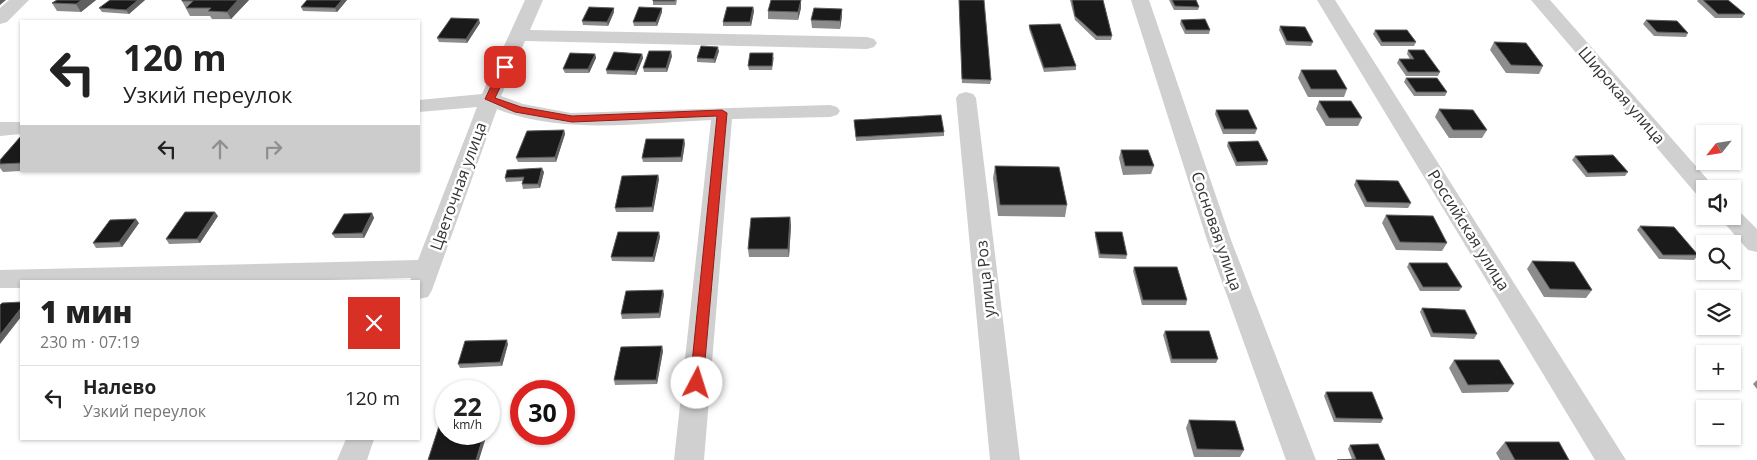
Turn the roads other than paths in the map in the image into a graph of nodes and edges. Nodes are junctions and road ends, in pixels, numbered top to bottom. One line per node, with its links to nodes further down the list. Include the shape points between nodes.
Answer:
1 (20, 0): 6 (street)
2 (534, 0): 7 (street, Цветочная улица)
3 (1140, 0): 25 (street, Сосновая улица, via 1219,240)
4 (1326, 0): 26 (street, Российская улица)
5 (1540, 0): 16 (street, Широкая улица)
6 (0, 18)
7 (520, 35): 8 (street); 10 (street, Цветочная улица)
8 (867, 42)
9 (966, 98): 24 (street, улица Роз)
10 (490, 99): 11 (street); 13 (street, via 518,110 572,119); 20 (street, Цветочная улица)
11 (420, 106)
12 (830, 111): 13 (street)
13 (722, 113): 23 (street)
14 (20, 128): 15 (street)
15 (0, 129)
16 (1696, 180)
17 (1739, 225): 18 (street)
18 (1757, 244)
19 (0, 279): 20 (street)
20 (423, 279)
21 (360, 440): 22 (street)
22 (352, 460)
23 (689, 460)
24 (1005, 460)
25 (1301, 460)
26 (1611, 460)

